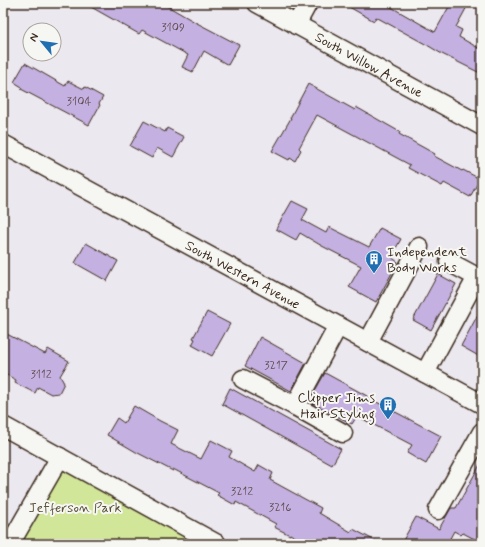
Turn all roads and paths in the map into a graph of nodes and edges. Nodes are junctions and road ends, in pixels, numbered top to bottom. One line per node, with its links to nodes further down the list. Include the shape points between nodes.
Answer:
1 (257, 3): 3 (street, South Willow Avenue)
2 (308, 3): 3 (street)
3 (296, 25): 4 (street, South Willow Avenue)
4 (482, 126)
5 (3, 144): 9 (street, South Western Avenue)
6 (419, 247): 10 (street)
7 (450, 262): 8 (street)
8 (480, 278): 11 (street)
9 (338, 326): 10 (street, South Western Avenue); 14 (street)
10 (368, 342): 11 (street, South Western Avenue)
11 (425, 373): 13 (street, South Western Avenue)
12 (243, 379): 14 (street)
13 (482, 404)
14 (295, 406): 16 (street)
15 (3, 426): 19 (street)
16 (343, 432)
17 (482, 432): 18 (street)
18 (477, 452): 20 (street)
19 (60, 457): 21 (street); 22 (street)
20 (438, 510)
21 (10, 544)
22 (217, 544)

